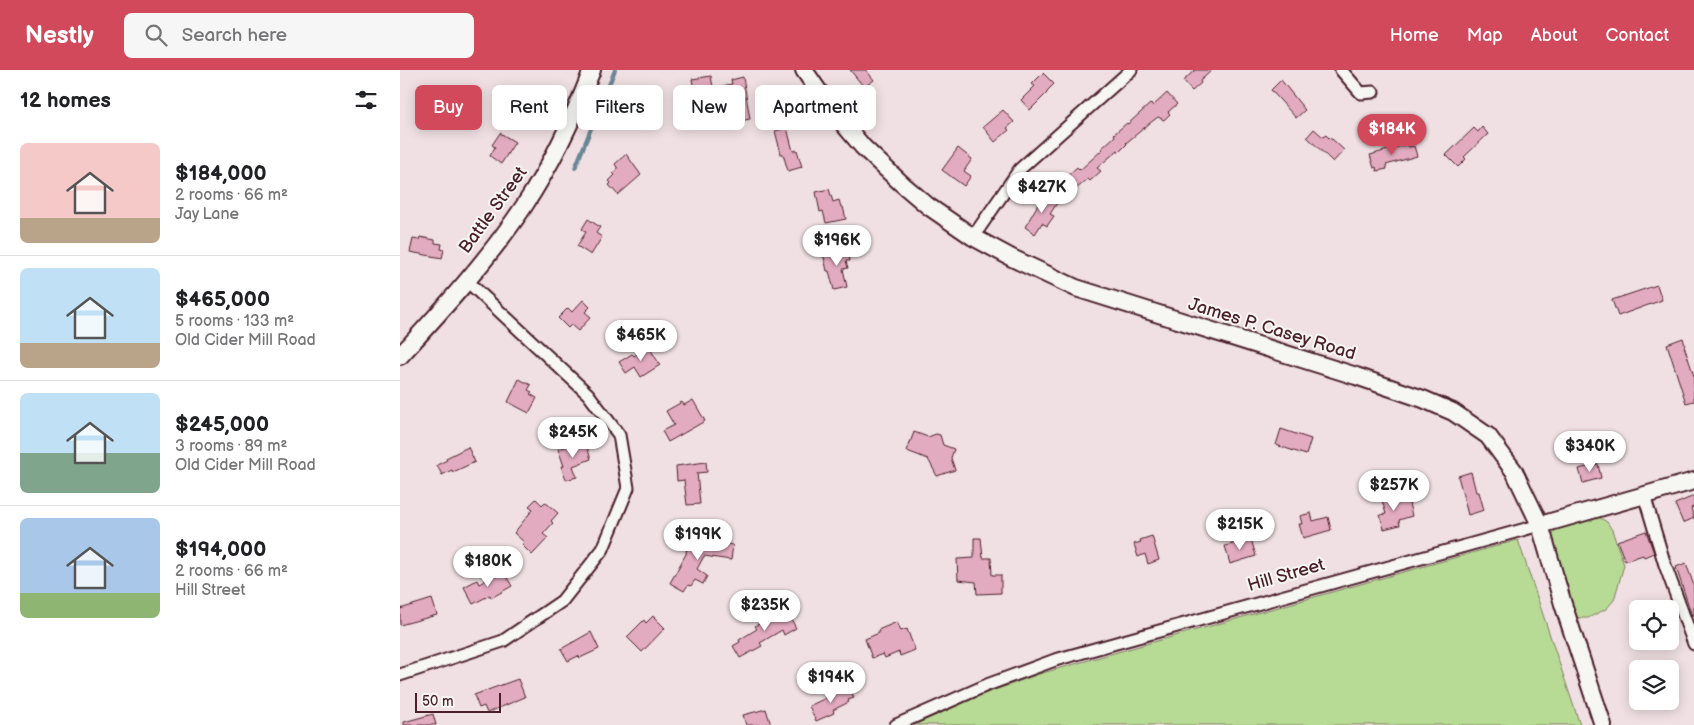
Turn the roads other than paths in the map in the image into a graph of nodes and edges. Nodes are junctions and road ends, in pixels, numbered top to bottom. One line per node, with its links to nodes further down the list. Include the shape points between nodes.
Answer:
1 (592, 70): 7 (main road, Battle Street, via 543,175 524,206)
2 (804, 70): 6 (main road, James P. Casey Road, via 830,108 870,153 914,195)
3 (1131, 70): 6 (street, via 1020,169)
4 (1341, 70): 5 (street, via 1361,93)
5 (1373, 92)
6 (973, 237): 11 (main road, James P. Casey Road, via 1076,288 1356,376 1453,412 1488,436 1514,471)
7 (466, 280): 8 (main road, Battle Street); 13 (street, via 588,394 604,414 619,435 628,488 604,549 562,601 503,641)
8 (400, 356)
9 (1694, 481): 10 (main road, Hill Street)
10 (1644, 495): 11 (main road, Hill Street); 12 (street)
11 (1540, 525): 14 (street, Hill Street, via 1055,660 987,685); 15 (main road, James P. Casey Road)
12 (1694, 644)
13 (400, 675)
14 (896, 725)
15 (1603, 725)

